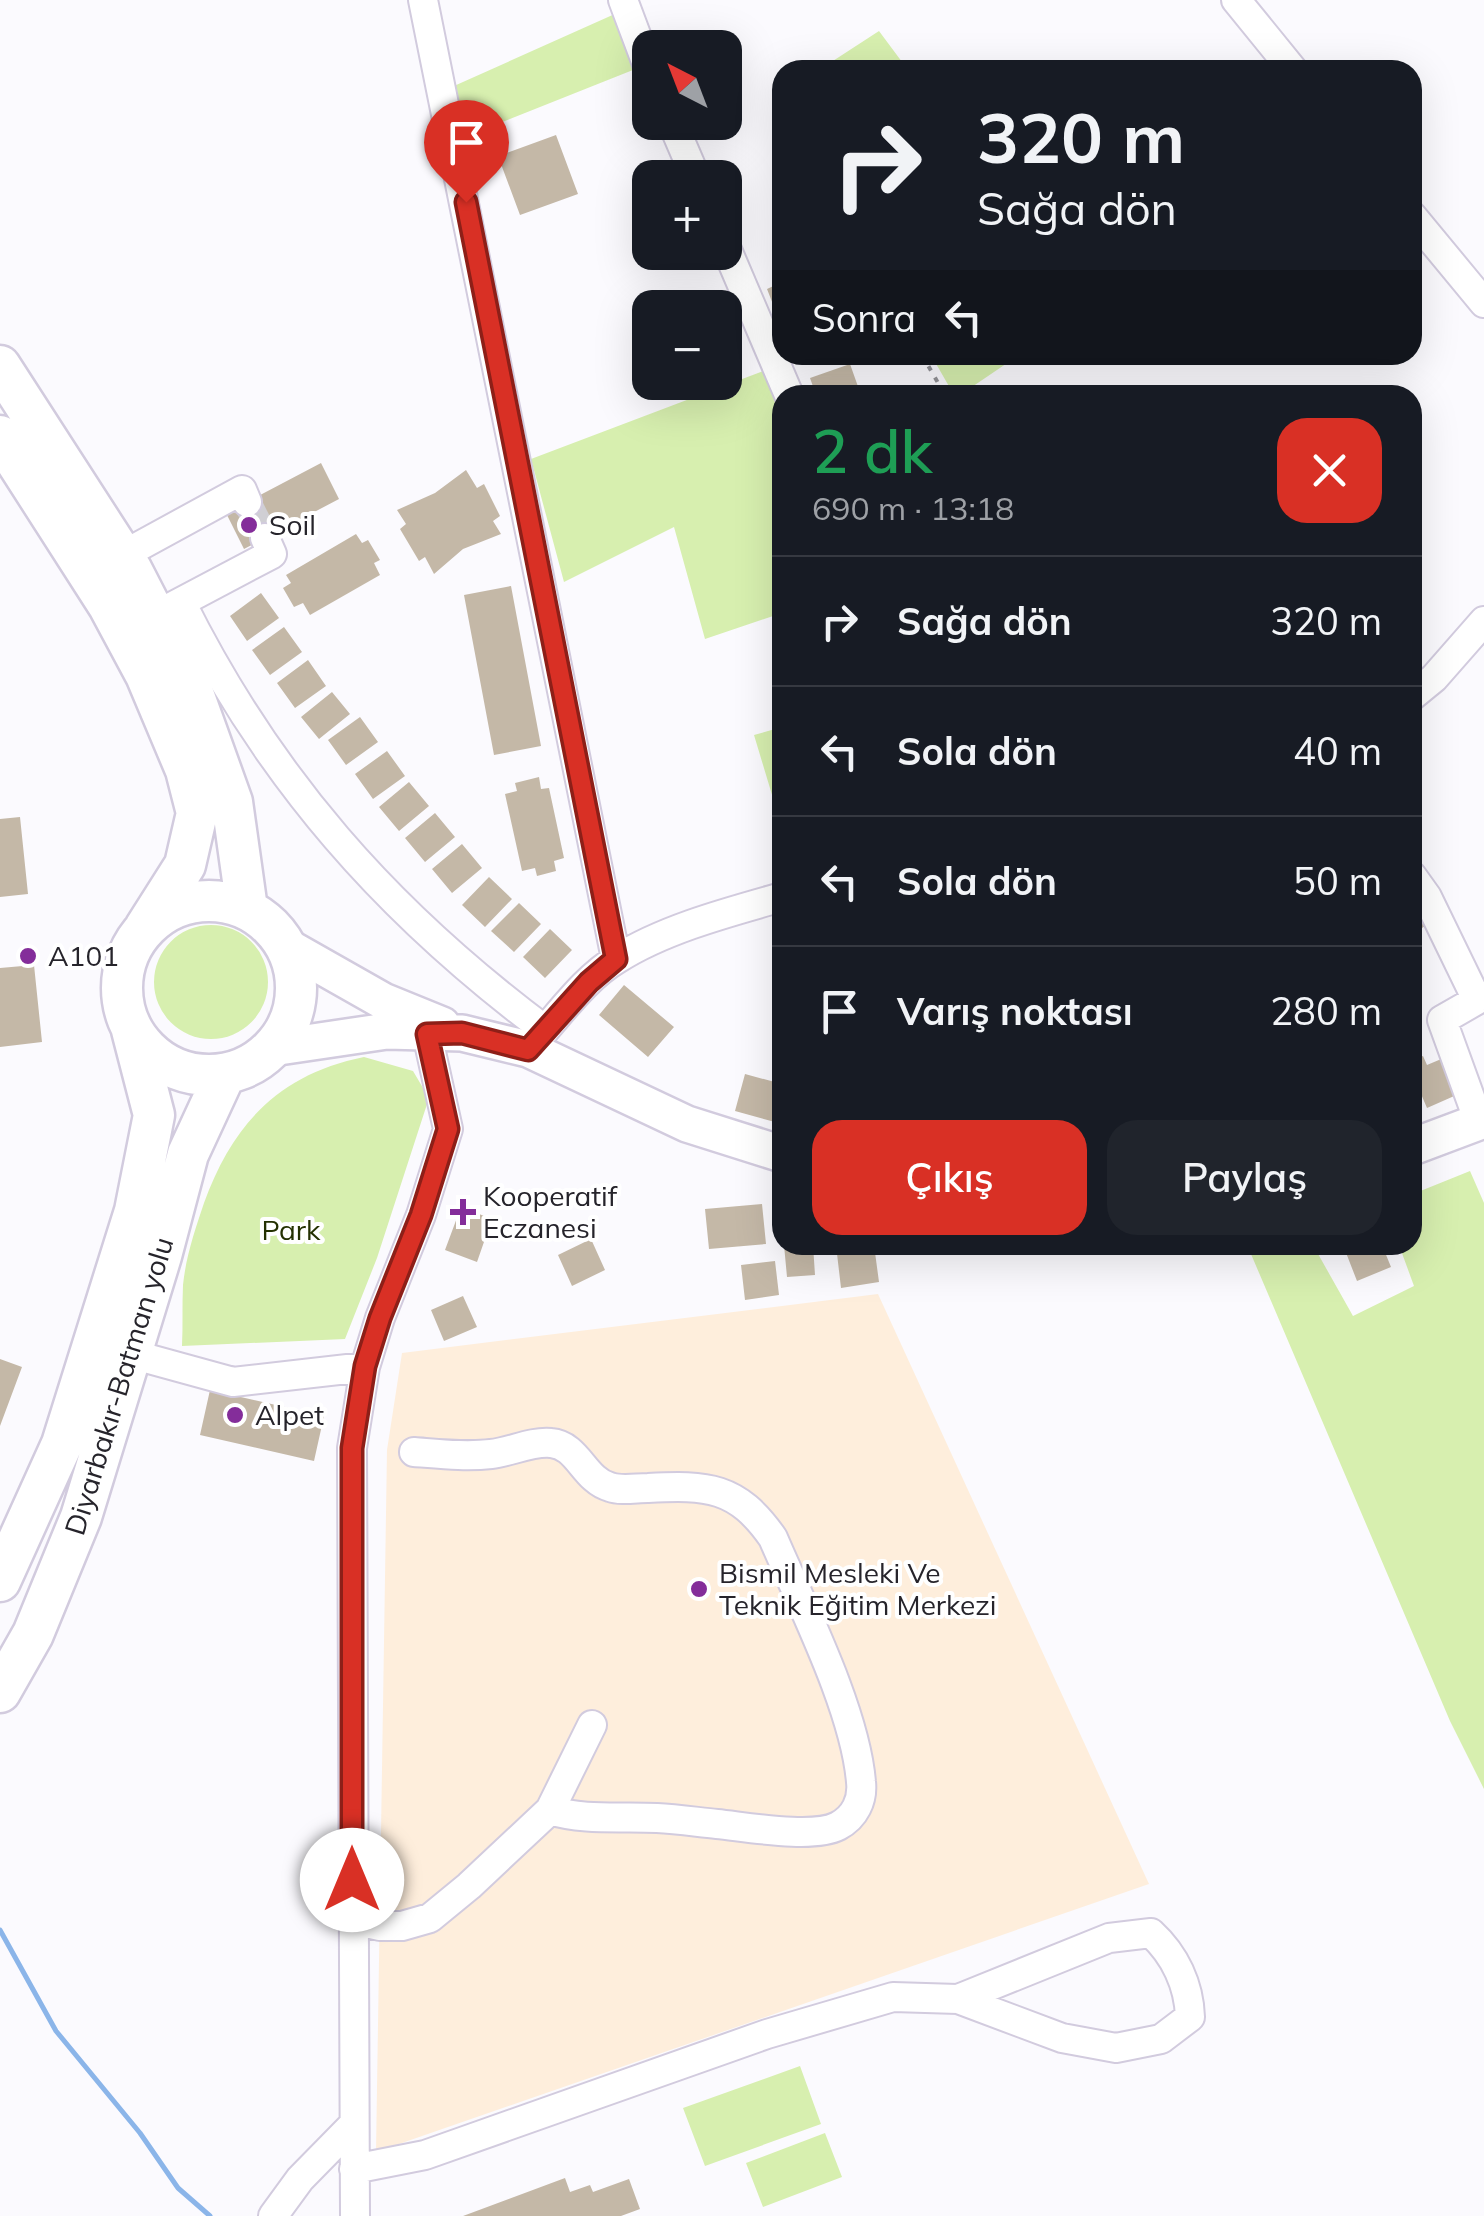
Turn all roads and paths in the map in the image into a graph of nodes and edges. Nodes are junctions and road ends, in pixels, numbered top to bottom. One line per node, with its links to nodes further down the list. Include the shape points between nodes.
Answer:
1 (424, 0): 23 (street)
2 (623, 0): 4 (street)
3 (1236, 0): 5 (street)
4 (634, 30)
5 (1286, 60)
6 (1422, 228): 8 (street)
7 (736, 270): 9 (street)
8 (1484, 303)
9 (772, 355)
10 (0, 366): 14 (highway)
11 (0, 436): 21 (highway, via 109,606 186,770 196,813 185,865)
12 (247, 502): 14 (street, via 242,490)
13 (264, 538): 15 (street, via 272,554)
14 (122, 556): 15 (highway)
15 (168, 609): 20 (highway, via 232,802); 27 (street, via 330,833)
16 (1484, 621): 17 (street)
17 (1422, 688)
18 (1422, 888): 24 (street)
19 (772, 900): 23 (street, via 700,921)
20 (247, 909): 21 (highway, via 193,902); 22 (highway)
21 (146, 928): 25 (highway, via 122,977)
22 (286, 946): 26 (main road); 28 (highway, via 296,999)
23 (616, 959): 27 (street)
24 (1480, 997): 30 (street, via 1442,1020)
25 (132, 1030): 29 (highway, via 171,1067); 36 (highway, Diyarbakır-Batman yolu, via 154,1115 135,1211 62,1444)
26 (444, 1034): 27 (main road); 28 (main road, via 387,1031); 34 (street, via 448,1129)
27 (536, 1040): 32 (main road, via 688,1124)
28 (272, 1048): 29 (highway)
29 (224, 1074): 33 (highway, Diyarbakır-Batman yolu, via 188,1154)
30 (1482, 1121): 31 (main road)
31 (1422, 1144)
32 (772, 1151)
33 (131, 1354): 34 (street, via 233,1382); 37 (highway, Diyarbakır-Batman yolu, via 81,1517 33,1634)
34 (365, 1366): 40 (street, via 352,1448)
35 (414, 1452): 39 (street, via 488,1454 547,1442 560,1445 596,1482 613,1489 688,1485 721,1490 741,1502 773,1538 826,1664 862,1784 858,1807 834,1829)
36 (0, 1582)
37 (0, 1692)
38 (592, 1725): 39 (street)
39 (550, 1810): 40 (street, via 430,1918 402,1926)
40 (353, 1920): 42 (street)
41 (958, 1999): 41 (street, via 1062,2038 1116,2048 1161,2039 1190,2017 1189,1996 1168,1949 1151,1933 1109,1938); 43 (street, via 893,1996 424,2155)
42 (353, 2125): 43 (street); 44 (street)
43 (354, 2169): 45 (street)
44 (273, 2216)
45 (355, 2216)

